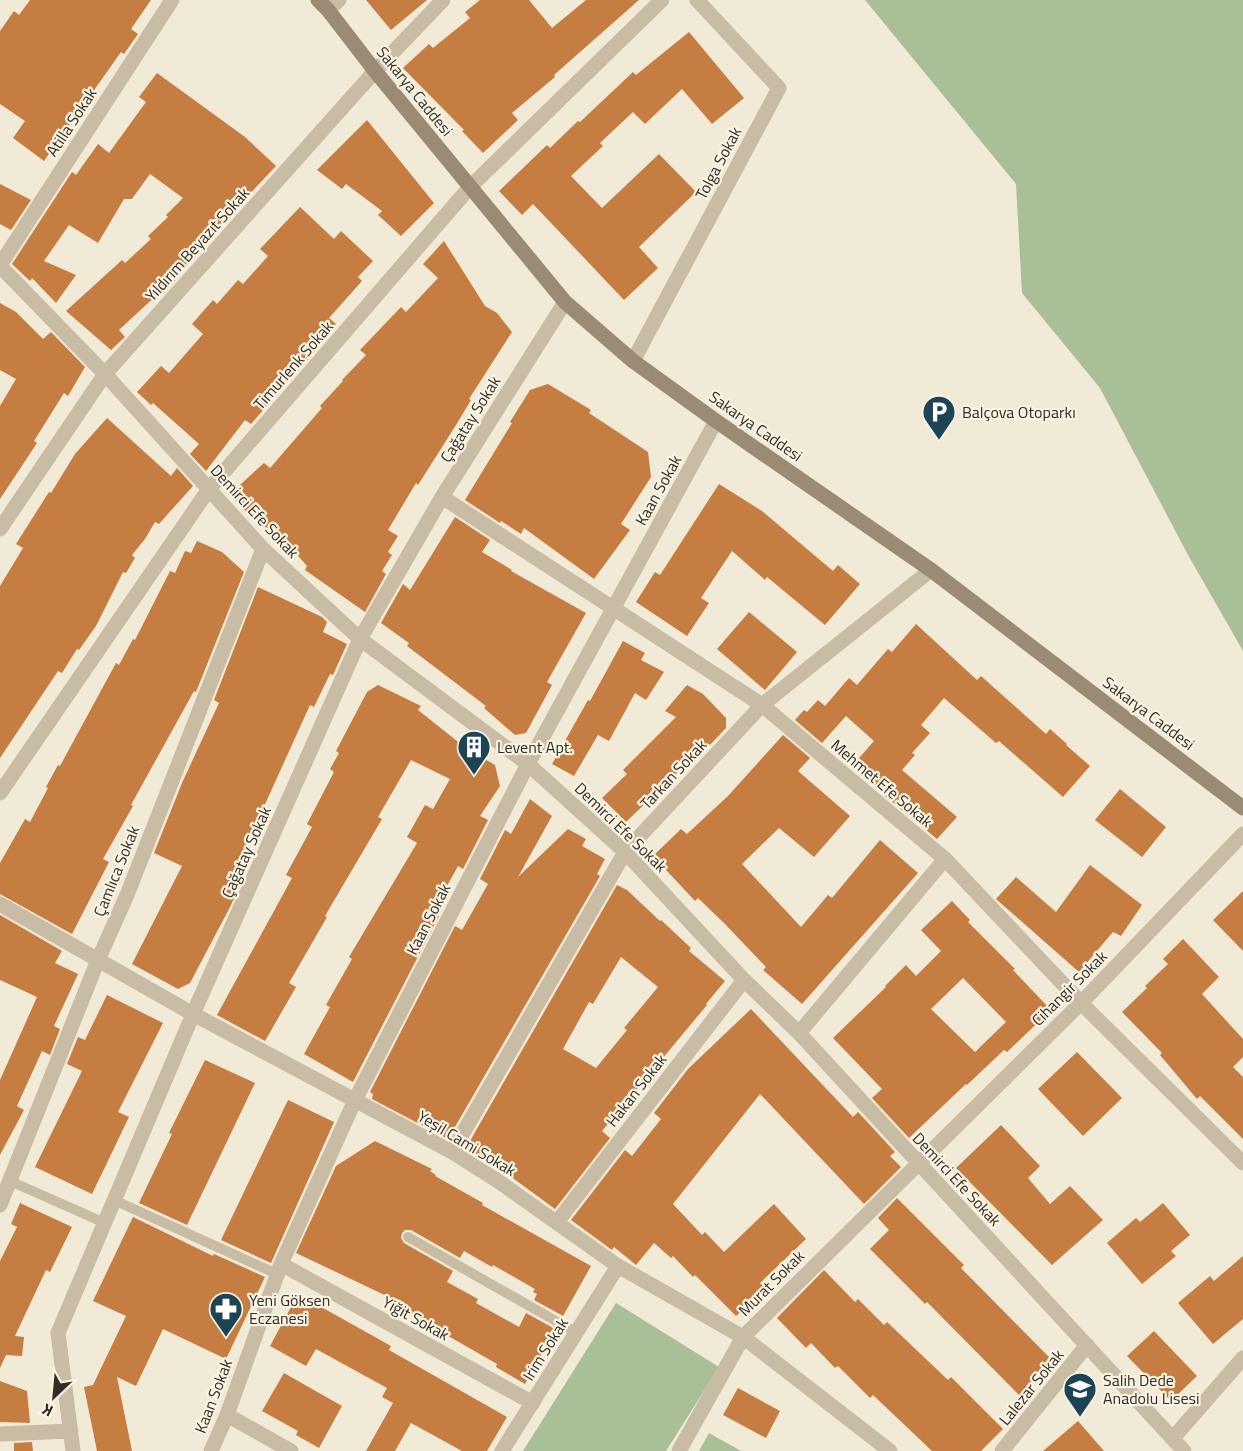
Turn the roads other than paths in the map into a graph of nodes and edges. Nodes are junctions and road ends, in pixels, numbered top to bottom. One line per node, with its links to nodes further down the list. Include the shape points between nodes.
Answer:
1 (172, 0): 8 (street, Atilla Sokak)
2 (442, 0): 6 (street, Yıldırım Beyazıt Sokak)
3 (662, 0): 7 (street, Timurlenk Sokak)
4 (697, 0): 10 (street, Tolga Sokak, via 779,88)
5 (328, 4): 6 (main road, Sakarya Caddesi)
6 (375, 71): 7 (main road, Sakarya Caddesi); 11 (street, Yıldırım Beyazıt Sokak)
7 (470, 187): 9 (main road, Sakarya Caddesi); 13 (street, Timurlenk Sokak)
8 (0, 265): 11 (street, Demirci Efe Sokak)
9 (564, 302): 10 (main road, Sakarya Caddesi); 14 (street, Çağatay Sokak)
10 (633, 361): 12 (main road, Sakarya Caddesi)
11 (105, 374): 13 (street, Demirci Efe Sokak); 15 (street, Yıldırım Beyazıt Sokak)
12 (716, 421): 17 (main road, Sakarya Caddesi); 18 (street, Kaan Sokak)
13 (209, 489): 16 (street, Demirci Efe Sokak); 22 (street, Timurlenk Sokak)
14 (442, 497): 18 (street, Mehmet Efe Sokak); 19 (street, Çağatay Sokak)
15 (0, 529)
16 (263, 549): 19 (street, Demirci Efe Sokak); 28 (street, Çamlıca Sokak, via 132,884)
17 (931, 570): 20 (street, Tarkan Sokak); 23 (main road, Sakarya Caddesi)
18 (614, 608): 20 (street, Mehmet Efe Sokak); 21 (street, Kaan Sokak)
19 (360, 639): 21 (street, Demirci Efe Sokak); 31 (street, Çağatay Sokak)
20 (762, 705): 25 (street, Tarkan Sokak); 26 (street, Mehmet Efe Sokak)
21 (528, 764): 25 (street, Demirci Efe Sokak); 33 (street, Kaan Sokak)
22 (0, 794)
23 (1243, 808)
24 (1243, 834): 30 (street, Cihangir Sokak)
25 (625, 852): 29 (street, Demirci Efe Sokak); 34 (street, Tarkan Sokak)
26 (945, 859): 30 (street, Mehmet Efe Sokak); 32 (street)
27 (0, 904): 28 (street, Yeşil Cami Sokak)
28 (98, 960): 31 (street, Yeşil Cami Sokak); 37 (street, Çamlıca Sokak)
29 (744, 980): 32 (street, Demirci Efe Sokak); 40 (street, Hakan Sokak)
30 (1081, 1003): 35 (street, Cihangir Sokak); 36 (street, Mehmet Efe Sokak)
31 (193, 1014): 33 (street, Yeşil Cami Sokak); 38 (street, Çağatay Sokak)
32 (799, 1033): 35 (street, Demirci Efe Sokak)
33 (355, 1100): 34 (street, Yeşil Cami Sokak); 44 (street, Kaan Sokak)
34 (452, 1152): 40 (street, Yeşil Cami Sokak)
35 (918, 1163): 46 (street, Murat Sokak); 47 (street, Demirci Efe Sokak)
36 (1243, 1163)
37 (10, 1181): 39 (street, Çamlıca Sokak); 41 (lane)
38 (114, 1200): 41 (street, Çağatay Sokak); 44 (lane)
39 (0, 1205)
40 (557, 1222): 43 (street, Yeşil Cami Sokak)
41 (105, 1223): 51 (street, Çağatay Sokak, via 58,1334)
42 (408, 1237): 45 (lane)
43 (618, 1266): 45 (street, Irim Sokak); 46 (street, Yeşil Cami Sokak)
44 (279, 1269): 49 (street, Yiğit Sokak); 50 (street, Kaan Sokak)
45 (577, 1333): 49 (street, Irim Sokak)
46 (743, 1337): 58 (street, Murat Sokak); 59 (street, Yeşil Cami Sokak)
47 (1087, 1345): 53 (street, Demirci Efe Sokak); 60 (street, Lalezar Sokak)
48 (1243, 1358): 53 (street)
49 (533, 1403): 57 (street, Irim Sokak)
50 (227, 1415): 55 (street, Kaan Sokak); 56 (street)
51 (71, 1431): 52 (street); 54 (street, Çağatay Sokak)
52 (0, 1434)
53 (1173, 1438): 61 (street, Demirci Efe Sokak)
54 (74, 1451)
55 (211, 1451)
56 (291, 1451)
57 (502, 1451)
58 (679, 1451)
59 (890, 1451)
60 (1002, 1451)
61 (1184, 1451)

